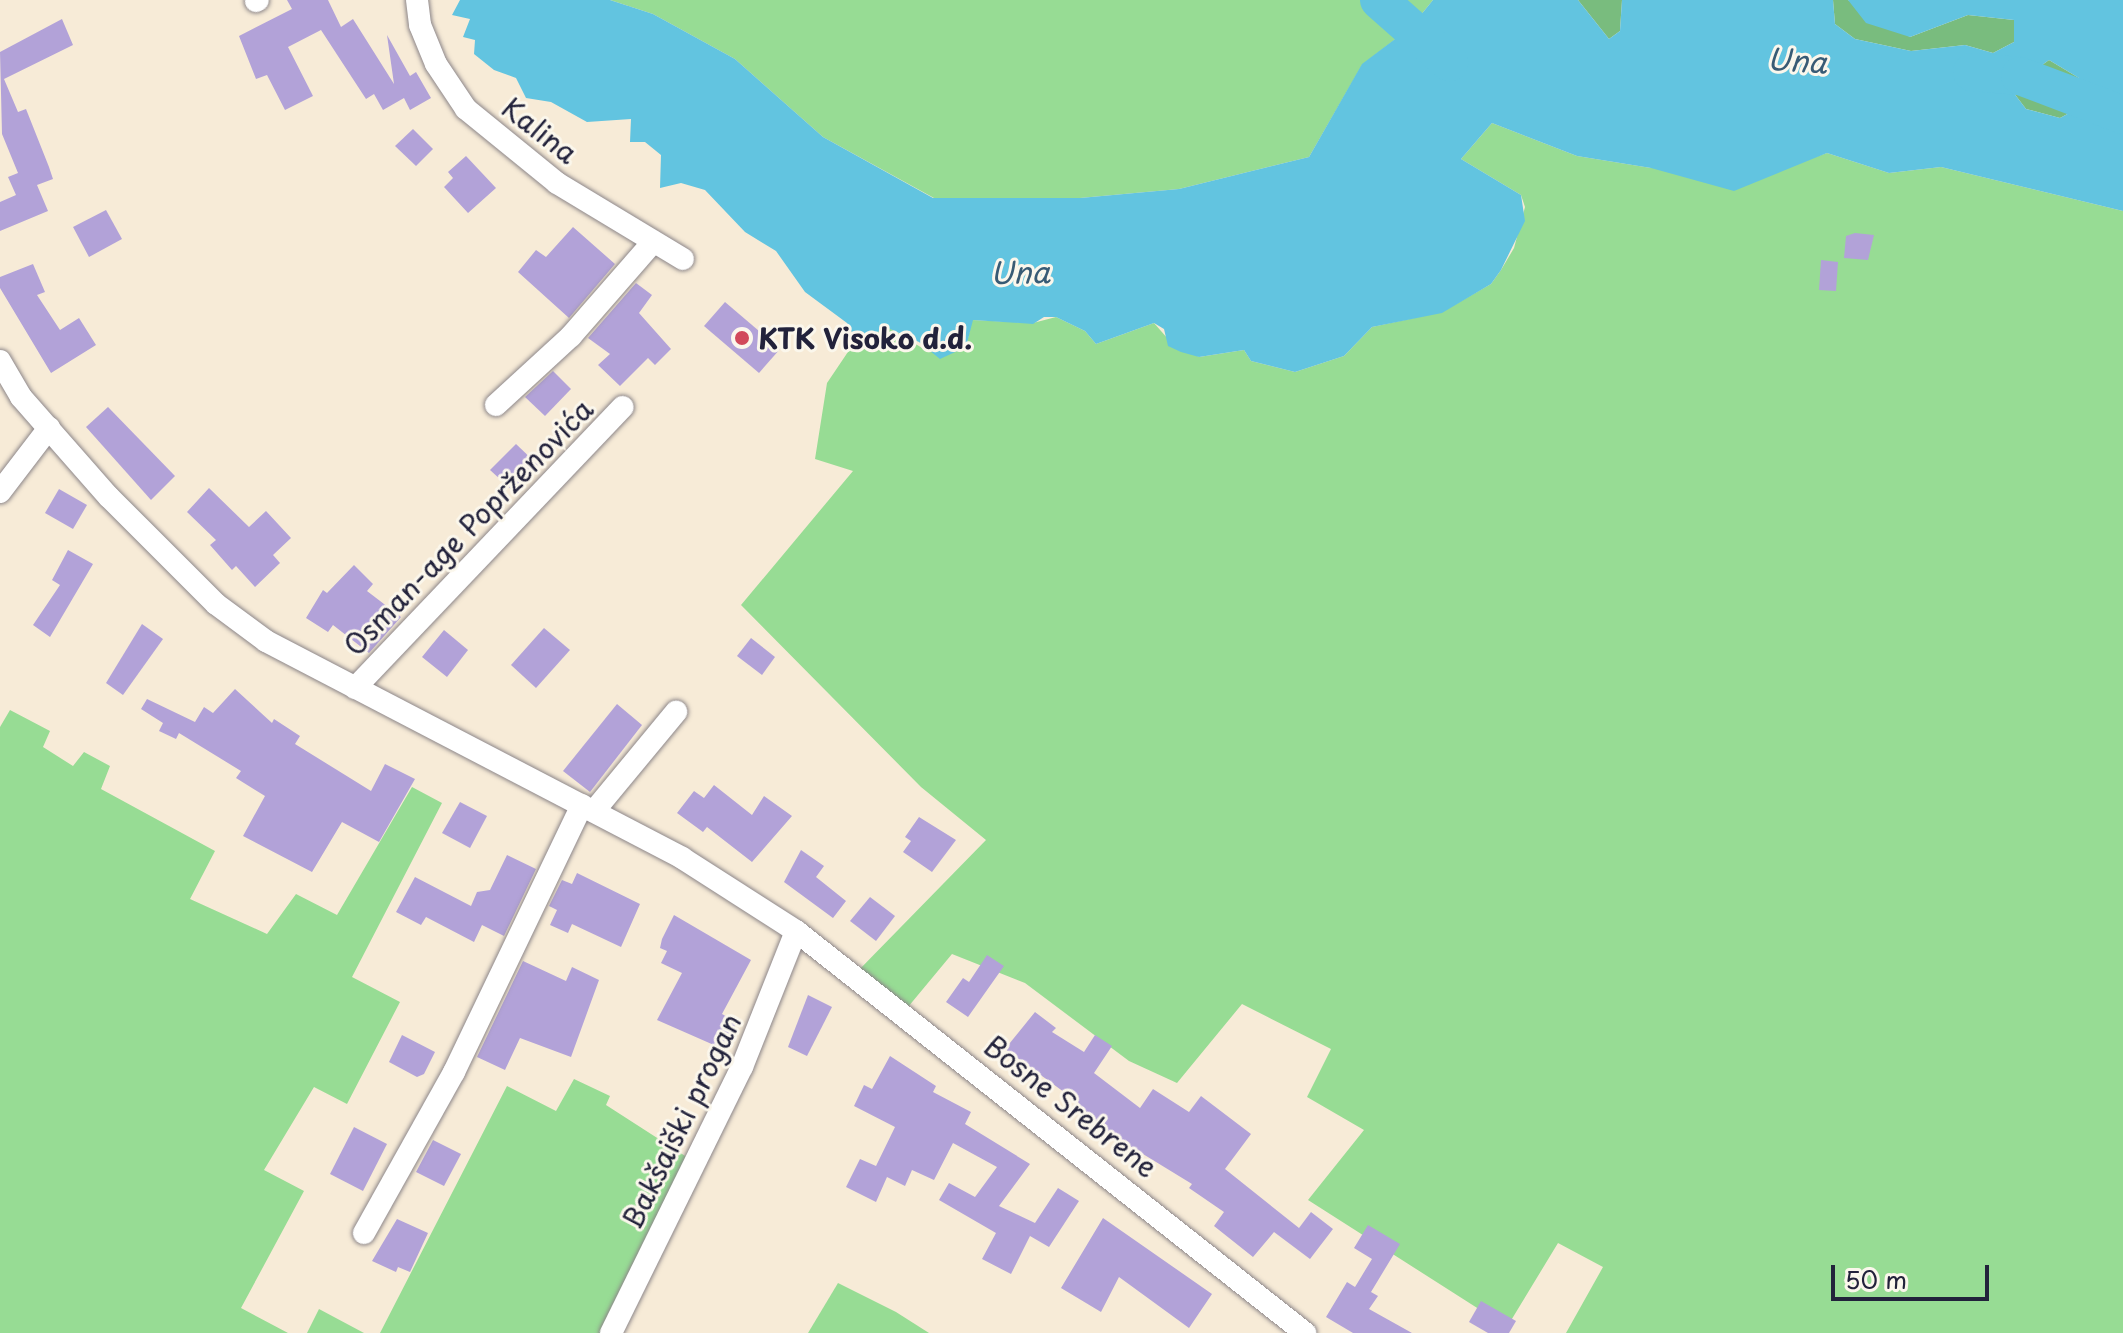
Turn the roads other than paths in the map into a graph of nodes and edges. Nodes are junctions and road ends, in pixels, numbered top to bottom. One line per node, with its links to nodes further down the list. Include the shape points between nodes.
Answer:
1 (417, 0): 2 (street, Kalina, via 420,25 436,64 466,109 545,174)
2 (653, 242): 3 (street, Kalina); 5 (street, via 571,336)
3 (683, 259)
4 (0, 361): 7 (street, Bosne Srebrene)
5 (496, 405)
6 (623, 407): 9 (street, Osman-age Poprženovića)
7 (49, 428): 8 (street); 9 (street, Bosne Srebrene, via 175,568 216,604 266,641)
8 (0, 492)
9 (355, 688): 11 (street, Bosne Srebrene)
10 (676, 712): 11 (street)
11 (588, 808): 12 (street, Bosne Srebrene, via 682,858); 13 (street, via 454,1072)
12 (796, 931): 14 (street, Bakšaiški progan, via 742,1067); 15 (street, Bosne Srebrene)
13 (364, 1233)
14 (614, 1331)
15 (1305, 1333)

